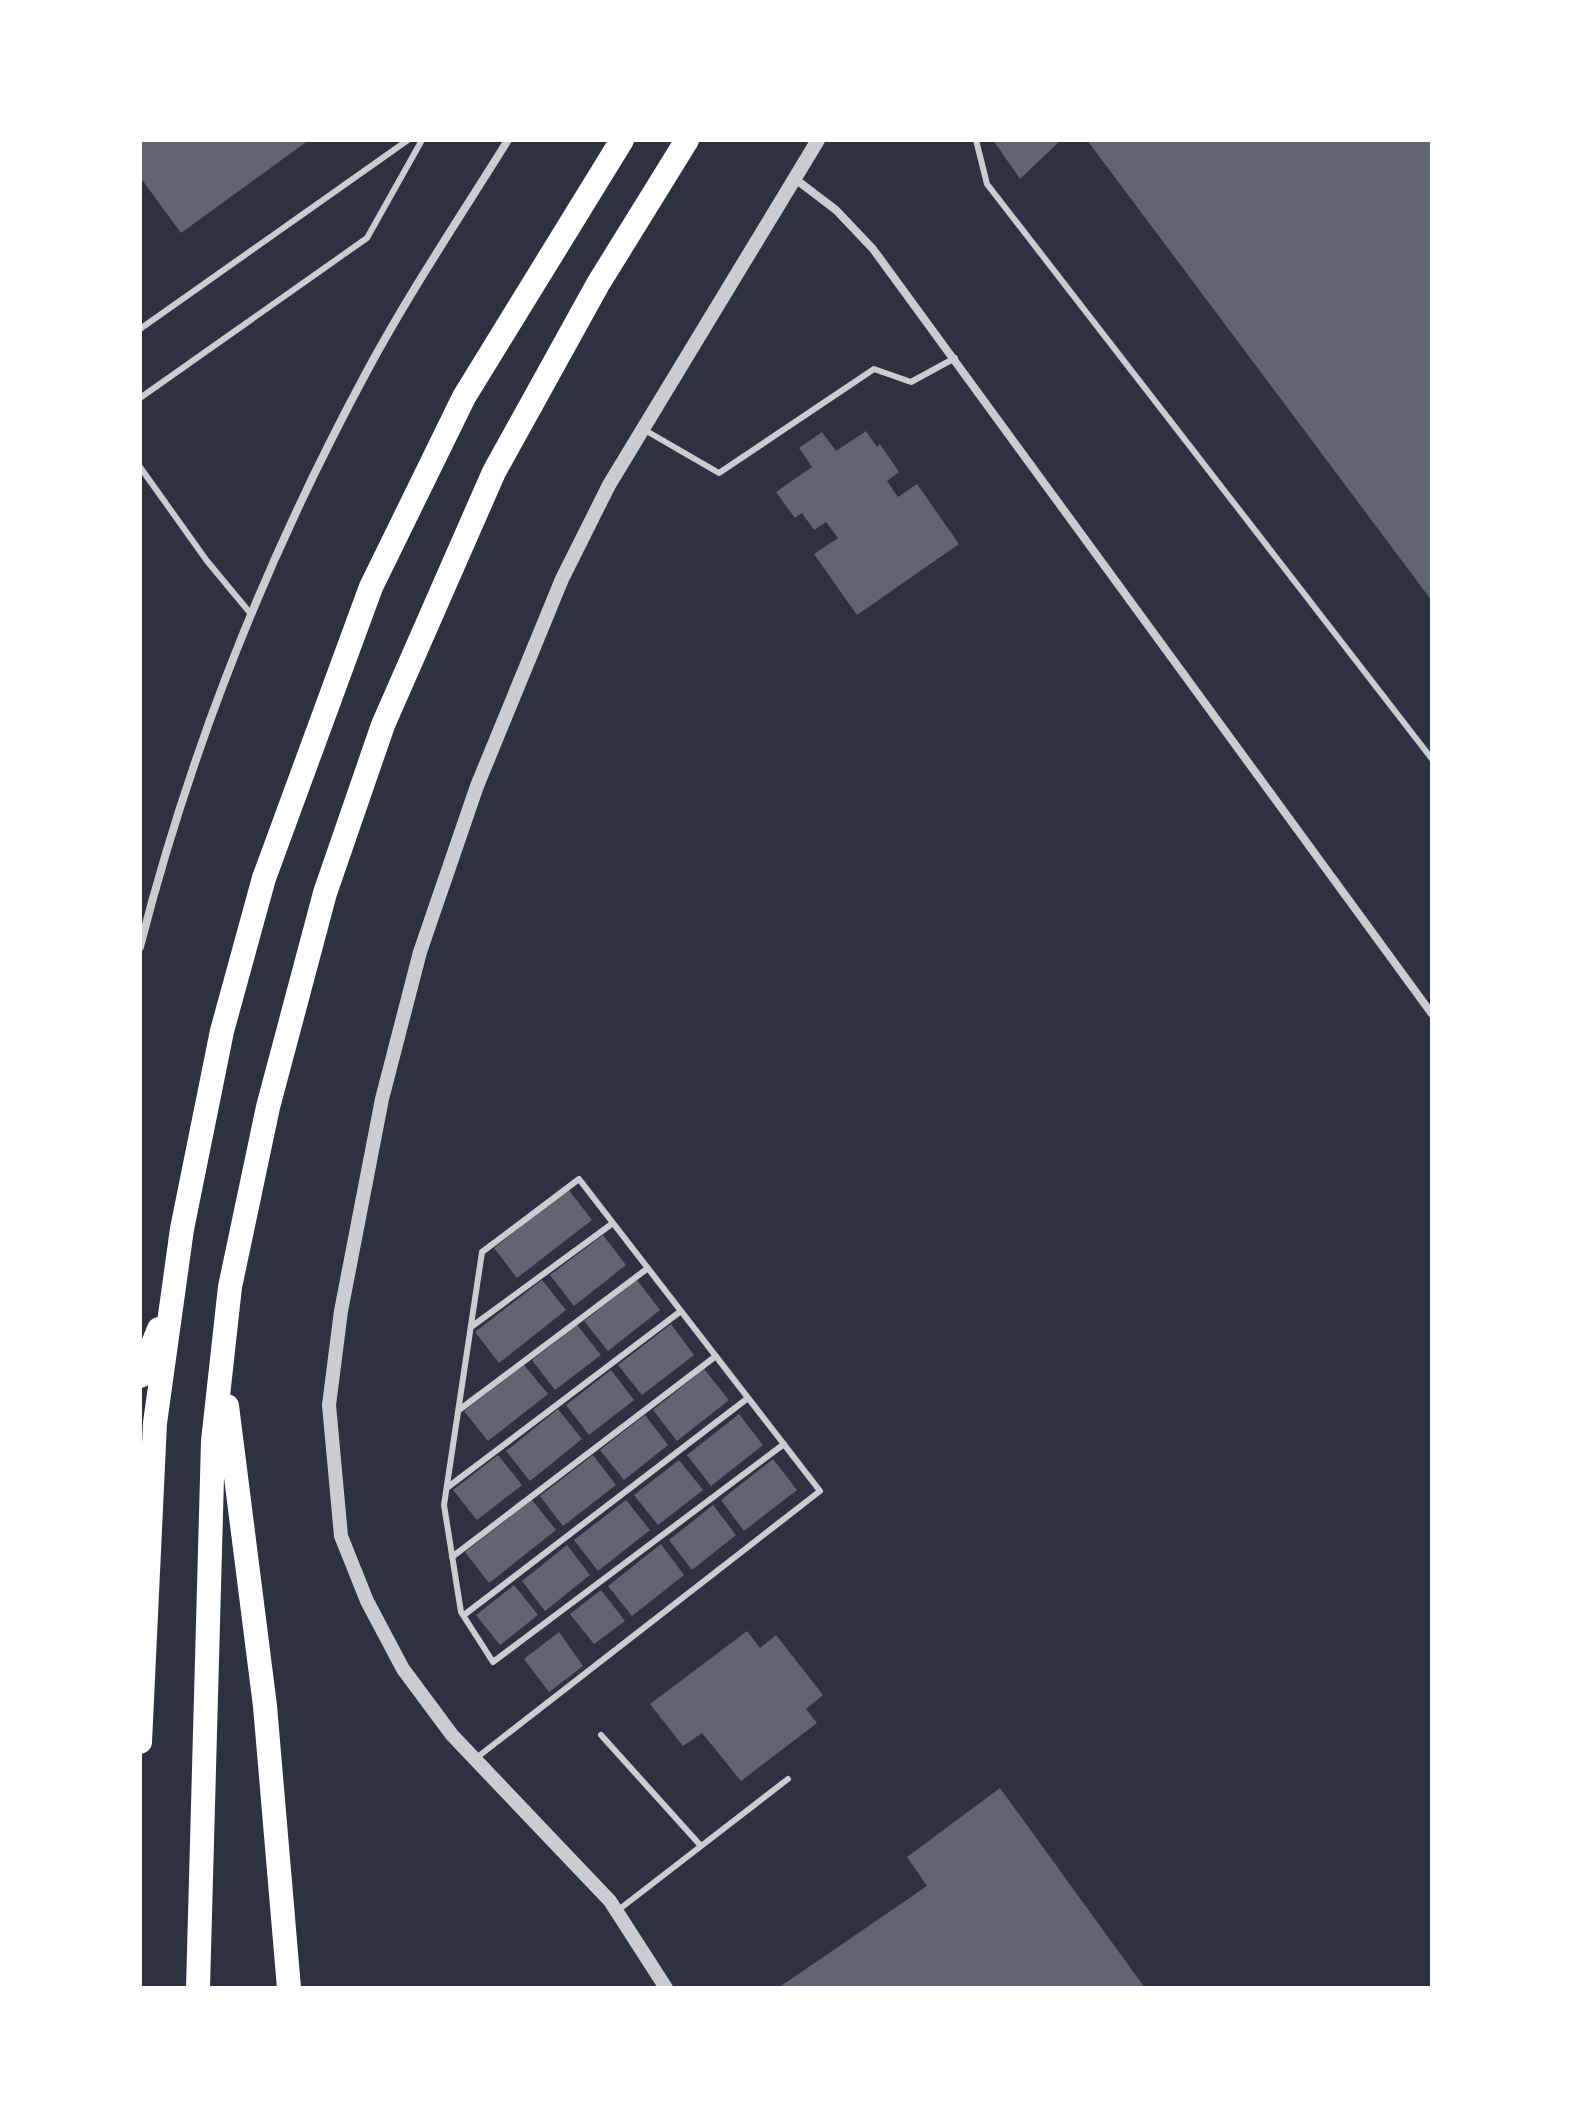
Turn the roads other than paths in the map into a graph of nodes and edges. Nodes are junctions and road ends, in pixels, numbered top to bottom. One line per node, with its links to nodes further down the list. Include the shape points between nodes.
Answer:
1 (408, 140): 9 (lane)
2 (422, 140): 11 (lane, via 367,238)
3 (508, 140): 14 (street, via 367,371 307,487)
4 (622, 140): 21 (highway, via 464,397 371,587 264,878 222,1031)
5 (687, 140): 25 (highway, via 598,284 494,472 383,725 325,893 268,1107 230,1287)
6 (818, 140): 8 (street)
7 (976, 140): 15 (lane, via 987,184)
8 (794, 178): 10 (street, via 856,228); 12 (street)
9 (140, 329)
10 (955, 358): 12 (lane, via 911,382 874,369 719,473); 18 (street)
11 (140, 398)
12 (640, 427): 35 (street, via 533,646 477,786 420,952 382,1099 341,1311 329,1405 341,1536 367,1601 403,1669)
13 (141, 470): 14 (lane)
14 (251, 614): 16 (street, via 179,809)
15 (1432, 759)
16 (141, 937): 17 (street)
17 (140, 947)
18 (1432, 1014)
19 (613, 1223): 20 (lane); 23 (lane); 23 (lane, via 579,1179 482,1252)
20 (648, 1268): 22 (lane); 28 (lane)
21 (172, 1298): 26 (highway); 34 (highway, via 155,1423)
22 (681, 1311): 24 (lane); 30 (lane)
23 (471, 1328): 28 (lane)
24 (716, 1356): 27 (lane); 31 (lane)
25 (221, 1363): 39 (highway, via 212,1457); 40 (highway, via 265,1706)
26 (140, 1376)
27 (748, 1398): 29 (lane); 32 (lane)
28 (458, 1411): 30 (lane)
29 (784, 1444): 32 (lane, via 493,1662); 35 (lane, via 820,1491)
30 (447, 1487): 31 (lane, via 444,1505)
31 (452, 1557): 32 (lane)
32 (464, 1615)
33 (601, 1735): 37 (lane)
34 (140, 1742)
35 (475, 1759): 38 (street)
36 (788, 1779): 37 (lane)
37 (701, 1846): 38 (lane)
38 (617, 1911): 41 (street)
39 (198, 1988)
40 (289, 1988)
41 (666, 1988)

